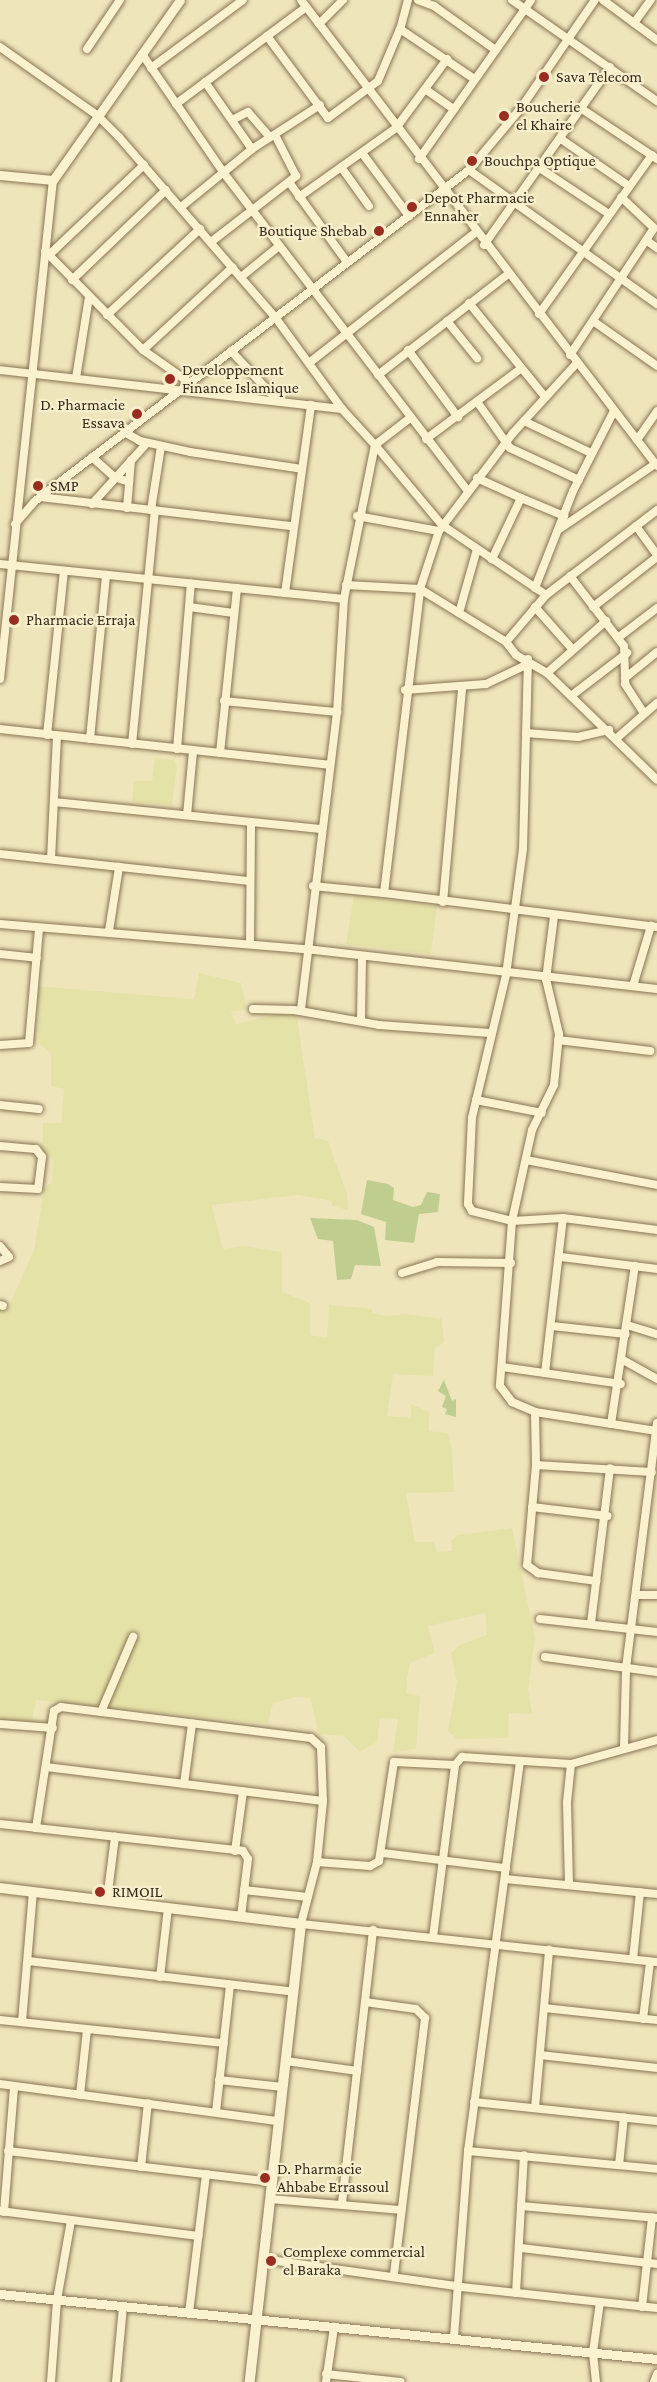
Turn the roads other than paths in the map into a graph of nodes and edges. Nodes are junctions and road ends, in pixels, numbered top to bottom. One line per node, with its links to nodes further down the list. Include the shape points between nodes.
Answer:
1 (120, 0): 22 (street)
2 (180, 0): 24 (street)
3 (243, 0): 27 (street)
4 (301, 0): 13 (street)
5 (343, 0): 16 (street)
6 (408, 0): 17 (street)
7 (418, 0): 23 (street, via 434,6)
8 (513, 0): 14 (street)
9 (531, 0): 14 (street)
10 (595, 0): 19 (street)
11 (603, 0): 15 (street)
12 (651, 0): 15 (street)
13 (306, 7): 16 (street); 18 (street)
14 (525, 9): 19 (street); 23 (street)
15 (634, 23): 20 (street)
16 (319, 24): 31 (street)
17 (400, 29): 25 (street); 31 (street, via 387,65)
18 (267, 36): 29 (street); 34 (street)
19 (569, 37): 26 (street); 49 (street, via 521,108)
20 (657, 40)
21 (0, 47): 37 (street)
22 (87, 49)
23 (494, 49): 28 (street)
24 (141, 54): 27 (street); 37 (street)
25 (447, 59): 28 (street); 30 (street)
26 (610, 67): 32 (street); 36 (street)
27 (151, 68): 33 (street)
28 (473, 78): 35 (street)
29 (205, 82): 33 (street); 38 (street)
30 (425, 89): 35 (street); 39 (street)
31 (369, 91): 34 (street, via 331,118); 39 (street)
32 (657, 101)
33 (176, 104): 50 (street)
34 (320, 105): 40 (street)
35 (452, 108): 45 (street)
36 (582, 109): 41 (street); 44 (street)
37 (98, 116): 46 (street); 52 (street)
38 (232, 120): 40 (street, via 248,112); 42 (street)
39 (396, 128): 43 (street); 45 (street)
40 (272, 136): 42 (street); 53 (street, via 297,172)
41 (561, 139): 48 (street); 54 (street)
42 (252, 150): 50 (street)
43 (362, 153): 47 (street); 64 (street)
44 (654, 157): 54 (street)
45 (419, 159): 56 (street)
46 (144, 165): 55 (street); 73 (street)
47 (341, 167): 57 (street); 60 (street)
48 (541, 168): 59 (street); 63 (street)
49 (469, 170): 56 (street); 59 (street)
50 (223, 172): 61 (street); 62 (street)
51 (0, 175): 52 (street)
52 (53, 180): 73 (street)
53 (289, 182): 57 (street); 62 (street)
54 (629, 186): 58 (street)
55 (166, 190): 61 (street); 79 (street)
56 (443, 191): 64 (street); 66 (street)
57 (300, 197): 74 (street)
58 (621, 197): 63 (street); 67 (street, via 654,224)
59 (517, 204): 69 (street); 72 (street)
60 (369, 206)
61 (181, 207): 65 (street)
62 (252, 209): 68 (street); 70 (street)
63 (609, 214): 72 (street)
64 (409, 216): 74 (street)
65 (200, 229): 68 (street); 85 (street)
66 (476, 233): 69 (street); 89 (street)
67 (646, 240): 71 (street); 78 (street)
68 (211, 242): 75 (street)
69 (484, 244): 76 (street)
70 (279, 246): 77 (street); 80 (street)
71 (657, 248)
72 (582, 250): 78 (street); 84 (street)
73 (47, 253): 79 (street); 100 (street)
74 (347, 262): 80 (street)
75 (233, 267): 77 (street); 90 (street)
76 (508, 274): 82 (street); 84 (street)
77 (241, 277): 86 (street)
78 (620, 278): 83 (street); 88 (street)
79 (72, 280): 81 (street)
80 (311, 289): 86 (street); 89 (street)
81 (88, 297): 85 (street); 102 (street)
82 (469, 303): 87 (street); 99 (street)
83 (657, 304)
84 (538, 314): 93 (street)
85 (107, 315): 90 (street)
86 (275, 317): 92 (street); 95 (street)
87 (447, 321): 91 (street); 94 (street)
88 (593, 321): 93 (street); 97 (street)
89 (347, 335): 95 (street); 101 (street)
90 (143, 350): 103 (street)
91 (408, 350): 101 (street); 112 (street)
92 (231, 351): 103 (street); 106 (street)
93 (570, 355): 96 (street)
94 (477, 358)
95 (309, 363): 109 (street)
96 (577, 363): 105 (street); 110 (street)
97 (657, 366)
98 (0, 370): 100 (street)
99 (519, 370): 105 (street); 107 (street)
100 (32, 373): 102 (street); 140 (street)
101 (378, 375): 113 (street)
102 (76, 378): 104 (street)
103 (190, 383): 104 (street)
104 (180, 390): 106 (street); 115 (street)
105 (545, 397): 114 (street)
106 (278, 401): 108 (street)
107 (478, 403): 112 (street); 118 (street)
108 (311, 405): 109 (street); 126 (street)
109 (342, 409): 120 (street)
110 (614, 411): 117 (street); 122 (street)
111 (657, 411): 117 (street)
112 (458, 417): 116 (street)
113 (410, 418): 116 (street); 120 (street)
114 (524, 421): 118 (street); 122 (street)
115 (124, 432): 119 (street); 123 (street)
116 (426, 439): 131 (street)
117 (637, 440): 125 (street)
118 (506, 442): 128 (street); 129 (street, via 519,453)
119 (147, 443): 121 (street); 124 (street)
120 (375, 445): 138 (street); 143 (street)
121 (161, 446): 126 (street); 136 (street)
122 (591, 453): 129 (street)
123 (92, 457): 127 (street); 132 (street)
124 (131, 460): 127 (street); 130 (street)
125 (656, 465): 144 (street)
126 (302, 470): 141 (street)
127 (114, 477): 130 (street); 134 (street)
128 (477, 478): 131 (street); 133 (street)
129 (579, 480): 139 (street)
130 (129, 482): 135 (street)
131 (468, 491): 143 (street)
132 (40, 497): 134 (street); 140 (street)
133 (522, 498): 139 (street); 147 (street)
134 (92, 504): 135 (street)
135 (127, 508): 136 (street)
136 (153, 510): 141 (street); 153 (street)
137 (657, 510): 142 (street)
138 (357, 516): 143 (street); 155 (street)
139 (564, 516): 144 (street)
140 (15, 524): 149 (street)
141 (292, 526): 159 (street)
142 (636, 526): 146 (street); 152 (street)
143 (440, 528): 145 (street); 158 (street)
144 (558, 530): 157 (street)
145 (477, 549): 147 (street); 167 (street)
146 (657, 556): 164 (street)
147 (492, 559): 157 (street)
148 (0, 564): 149 (street)
149 (12, 565): 150 (street); 169 (street)
150 (64, 571): 151 (street); 189 (street)
151 (106, 575): 153 (street); 192 (street)
152 (570, 576): 160 (street); 164 (street)
153 (148, 579): 154 (street); 193 (street)
154 (191, 584): 156 (street); 162 (street)
155 (346, 585): 158 (street); 161 (street)
156 (237, 588): 159 (street); 166 (street)
157 (535, 588): 160 (street)
158 (420, 589): 167 (street); 180 (street)
159 (285, 593): 161 (street)
160 (546, 595): 163 (street)
161 (344, 599): 184 (street)
162 (189, 607): 166 (street); 194 (street)
163 (535, 607): 171 (street); 172 (street)
164 (593, 607): 168 (street)
165 (657, 608): 170 (street)
166 (234, 613): 182 (street)
167 (459, 613): 171 (street)
168 (606, 621): 170 (street); 172 (street)
169 (3, 628): 178 (street)
170 (619, 637): 174 (street)
171 (506, 642): 175 (street, via 516,655)
172 (573, 650): 176 (street)
173 (657, 652): 177 (street)
174 (627, 653): 177 (street); 181 (street)
175 (528, 661): 176 (street); 179 (street, via 486,684); 188 (street)
176 (547, 673): 181 (street)
177 (625, 678): 185 (street)
178 (0, 679)
179 (462, 687): 180 (street); 209 (street)
180 (405, 690): 208 (street)
181 (572, 696): 187 (street)
182 (224, 701): 184 (street); 196 (street)
183 (656, 704): 185 (street)
184 (337, 712): 197 (street)
185 (644, 713): 191 (street)
186 (0, 729): 189 (street)
187 (609, 730): 188 (street, via 578,737); 191 (street)
188 (526, 733): 210 (street, via 524,837)
189 (46, 735): 190 (street)
190 (57, 736): 192 (street); 199 (street)
191 (617, 738): 198 (street)
192 (90, 740): 193 (street)
193 (132, 744): 194 (street)
194 (177, 749): 195 (street)
195 (193, 751): 196 (street); 200 (street)
196 (220, 753): 197 (street)
197 (329, 765): 202 (street)
198 (657, 780)
199 (54, 802): 200 (street); 204 (street)
200 (187, 815): 201 (street)
201 (251, 823): 202 (street); 206 (street)
202 (321, 829): 207 (street)
203 (0, 854): 204 (street)
204 (51, 859): 205 (street)
205 (119, 867): 206 (street); 215 (street)
206 (248, 881): 216 (street)
207 (313, 886): 208 (street); 217 (street)
208 (384, 893): 209 (street)
209 (443, 902): 210 (street)
210 (514, 912): 211 (street); 221 (street)
211 (554, 916): 213 (street); 222 (street)
212 (0, 924): 214 (street)
213 (654, 926): 223 (street)
214 (39, 928): 215 (street); 220 (street)
215 (109, 931): 216 (street)
216 (249, 943): 217 (street)
217 (306, 949): 219 (street); 226 (street)
218 (0, 954): 220 (street)
219 (362, 956): 221 (street); 227 (street)
220 (37, 958): 230 (street, via 29,1042)
221 (506, 975): 222 (street); 228 (street)
222 (546, 979): 223 (street); 229 (street)
223 (633, 986): 224 (street)
224 (657, 989)
225 (254, 1010): 226 (street)
226 (301, 1011): 227 (street)
227 (361, 1021): 228 (street)
228 (490, 1033): 232 (street)
229 (558, 1040): 231 (street); 235 (street, via 552,1096)
230 (0, 1045)
231 (650, 1051)
232 (476, 1100): 235 (street); 241 (street, via 468,1204 472,1211)
233 (0, 1105): 234 (street)
234 (39, 1109)
235 (542, 1113): 237 (street, via 532,1130)
236 (0, 1146): 239 (street, via 36,1149 42,1157 38,1189)
237 (526, 1160): 238 (street); 241 (street)
238 (657, 1185)
239 (0, 1187)
240 (563, 1218): 241 (street); 242 (street); 244 (street)
241 (513, 1221): 246 (street)
242 (657, 1230)
243 (0, 1246): 245 (street, via 9,1257)
244 (561, 1257): 247 (street); 250 (street)
245 (0, 1261)
246 (511, 1263): 249 (street, via 437,1262); 254 (street)
247 (635, 1266): 248 (street); 251 (street)
248 (657, 1269)
249 (402, 1273)
250 (552, 1326): 251 (street); 255 (street)
251 (626, 1329): 252 (street); 253 (street)
252 (657, 1334)
253 (623, 1360): 256 (street); 257 (street)
254 (502, 1367): 255 (street); 258 (street, via 504,1394)
255 (545, 1373): 257 (street)
256 (657, 1379)
257 (621, 1384): 259 (street)
258 (535, 1412): 259 (street); 261 (street)
259 (611, 1424): 260 (street)
260 (657, 1429): 263 (street)
261 (536, 1465): 262 (street); 264 (street)
262 (610, 1468): 263 (street); 265 (street)
263 (652, 1472): 267 (street)
264 (532, 1507): 265 (street); 266 (street, via 530,1569)
265 (607, 1516): 266 (street)
266 (596, 1581): 270 (street)
267 (639, 1595): 268 (street); 271 (street)
268 (657, 1595)
269 (540, 1619): 270 (street)
270 (591, 1623): 271 (street)
271 (634, 1629): 272 (street); 275 (street)
272 (657, 1632)
273 (132, 1637): 277 (street)
274 (545, 1657): 275 (street)
275 (626, 1668): 276 (street); 282 (street)
276 (657, 1672)
277 (101, 1712): 279 (street); 280 (street, via 57,1708)
278 (0, 1724): 280 (street)
279 (192, 1724): 287 (street); 289 (street, via 316,1740 321,1748)
280 (53, 1728): 286 (street)
281 (657, 1740): 282 (street)
282 (624, 1747): 284 (street)
283 (520, 1761): 284 (street); 285 (street, via 469,1756); 297 (street)
284 (571, 1764): 299 (street, via 567,1803)
285 (455, 1765): 294 (street, via 394,1762); 296 (street)
286 (46, 1767): 287 (street); 291 (street)
287 (184, 1784): 288 (street)
288 (243, 1792): 289 (street); 293 (street)
289 (323, 1801): 295 (street)
290 (0, 1824): 291 (street)
291 (36, 1828): 292 (street)
292 (115, 1837): 293 (street); 306 (street)
293 (235, 1851): 301 (street, via 247,1854)
294 (383, 1853): 295 (street, via 370,1866); 296 (street)
295 (317, 1862): 305 (street)
296 (443, 1862): 297 (street); 311 (street)
297 (506, 1868): 298 (street)
298 (505, 1879): 299 (street); 312 (street)
299 (569, 1885): 303 (street)
300 (0, 1888): 302 (main road)
301 (244, 1890): 305 (street); 308 (street)
302 (33, 1892): 306 (main road); 315 (street)
303 (640, 1892): 304 (street); 314 (street)
304 (657, 1894)
305 (308, 1897): 309 (street)
306 (107, 1900): 307 (main road)
307 (168, 1908): 308 (main road); 317 (street)
308 (240, 1916): 309 (main road)
309 (301, 1924): 310 (street); 319 (main road)
310 (373, 1930): 311 (street); 320 (street)
311 (433, 1937): 312 (street)
312 (496, 1946): 313 (street); 337 (street)
313 (549, 1950): 314 (street); 321 (street)
314 (633, 1959): 316 (street)
315 (28, 1961): 317 (street); 325 (street)
316 (653, 1962): 322 (street)
317 (160, 1977): 318 (street)
318 (230, 1985): 319 (street); 327 (street)
319 (294, 1992): 329 (main road)
320 (365, 2002): 331 (street); 355 (street, via 416,2009 425,2018)
321 (544, 2008): 322 (street); 328 (street)
322 (643, 2019): 324 (street)
323 (0, 2020): 325 (street)
324 (657, 2020)
325 (22, 2022): 326 (street)
326 (87, 2029): 327 (street); 336 (street)
327 (224, 2043): 332 (street)
328 (540, 2055): 330 (street); 339 (street)
329 (286, 2061): 331 (street); 335 (main road)
330 (657, 2068)
331 (357, 2071): 353 (street)
332 (219, 2080): 335 (street); 340 (street)
333 (0, 2084): 334 (street)
334 (14, 2087): 336 (street); 344 (street)
335 (283, 2087): 342 (main road)
336 (80, 2095): 338 (street)
337 (474, 2102): 339 (street); 345 (street)
338 (148, 2103): 340 (street); 348 (street)
339 (535, 2108): 341 (street)
340 (216, 2112): 342 (street)
341 (624, 2118): 343 (street); 347 (street)
342 (279, 2121): 351 (main road)
343 (657, 2121)
344 (8, 2151): 348 (street); 356 (street)
345 (468, 2151): 346 (street); 365 (street)
346 (524, 2156): 347 (street); 354 (street)
347 (619, 2165): 349 (street)
348 (141, 2167): 350 (street)
349 (657, 2169)
350 (206, 2174): 351 (street); 359 (street)
351 (272, 2182): 352 (main road)
352 (270, 2199): 353 (street); 361 (main road)
353 (342, 2203): 355 (street)
354 (521, 2206): 357 (street); 360 (street)
355 (400, 2210): 364 (street)
356 (2, 2212): 358 (street)
357 (654, 2218): 362 (street)
358 (71, 2221): 359 (street); 368 (street)
359 (198, 2236): 373 (street)
360 (521, 2248): 362 (street); 367 (street)
361 (263, 2259): 364 (street); 374 (main road)
362 (646, 2263): 363 (street); 371 (street)
363 (657, 2264)
364 (394, 2276): 365 (street)
365 (461, 2288): 367 (street); 376 (street)
366 (0, 2294): 368 (street)
367 (516, 2294): 369 (street)
368 (57, 2300): 370 (street); 381 (street)
369 (600, 2302): 371 (street); 377 (street)
370 (123, 2306): 373 (street); 382 (street)
371 (642, 2307): 372 (street)
372 (657, 2308)
373 (189, 2313): 374 (street)
374 (256, 2320): 375 (street); 383 (main road)
375 (334, 2327): 376 (street); 380 (street)
376 (454, 2337): 377 (street)
377 (593, 2352): 378 (street); 385 (street)
378 (657, 2359)
379 (657, 2374): 386 (street)
380 (326, 2378): 384 (street)
381 (51, 2382)
382 (116, 2382)
383 (250, 2382)
384 (401, 2382)
385 (596, 2382)
386 (654, 2382)

